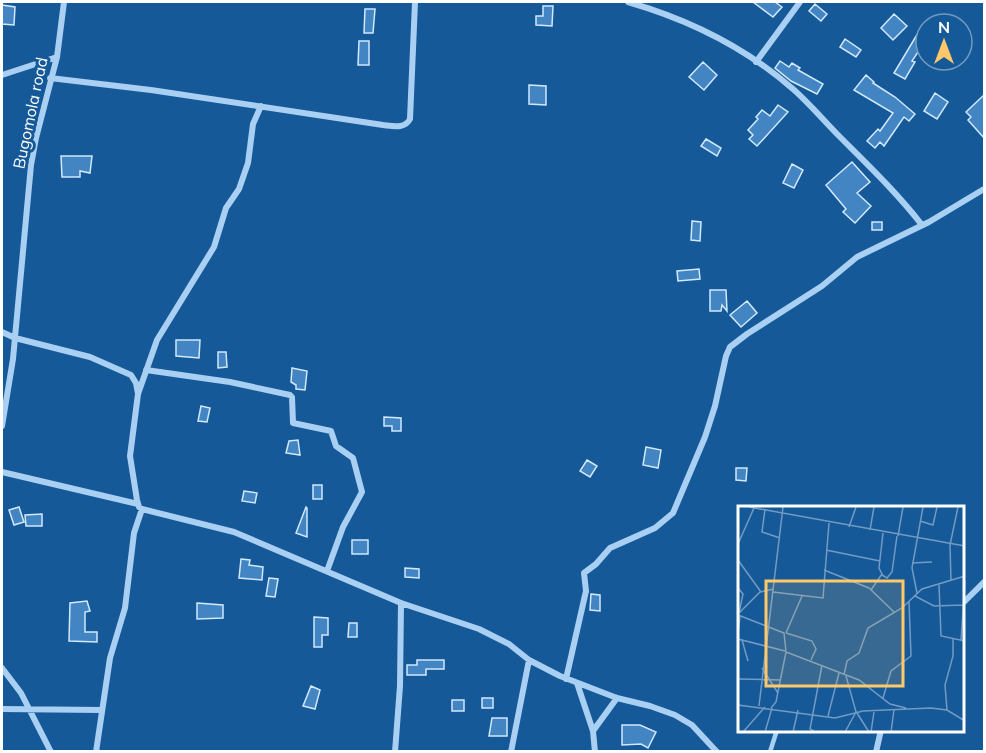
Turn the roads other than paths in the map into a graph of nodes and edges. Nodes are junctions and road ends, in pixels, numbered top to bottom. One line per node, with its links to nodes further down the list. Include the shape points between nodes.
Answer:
1 (64, 2): 5 (street, Bugomola road)
2 (415, 2): 9 (street, via 407,124 384,125)
3 (628, 2): 6 (street, via 728,43)
4 (800, 2): 6 (street)
5 (57, 57): 7 (street); 8 (street, Bugomola road)
6 (756, 62): 11 (street, via 802,98 882,177)
7 (2, 75)
8 (50, 78): 9 (street); 13 (street, Bugomola road, via 31,165)
9 (261, 106): 14 (street, via 253,124 241,186 226,208 214,248 157,340)
10 (984, 189): 11 (street)
11 (922, 225): 25 (street, via 856,256 822,286 730,347 705,437 673,513 655,528 610,548 584,573 586,591)
12 (2, 332): 13 (street)
13 (15, 338): 15 (street, via 90,357 127,372 136,383); 16 (street, Bugomola road)
14 (146, 370): 15 (street); 19 (street, via 230,382 291,396 293,423 331,431 336,446 353,458 362,492 343,527)
15 (138, 394): 18 (street, via 130,456)
16 (2, 426)
17 (2, 472): 18 (street)
18 (140, 507): 19 (street, via 234,532); 30 (street, via 125,608 110,658)
19 (327, 571): 22 (street)
20 (984, 582): 21 (street)
21 (965, 600)
22 (401, 603): 23 (street, via 486,632); 36 (street)
23 (529, 660): 25 (street); 37 (street)
24 (2, 668): 29 (street)
25 (566, 679): 26 (street)
26 (577, 683): 27 (street); 31 (street)
27 (617, 698): 31 (street); 39 (street, via 650,706 692,725)
28 (2, 709): 29 (street)
29 (30, 709): 30 (street); 34 (street)
30 (102, 710): 35 (street)
31 (593, 731): 38 (street)
32 (776, 732): 40 (lane)
33 (881, 732): 41 (street)
34 (51, 752)
35 (96, 752)
36 (395, 752)
37 (511, 752)
38 (595, 752)
39 (717, 752)
40 (770, 752)
41 (876, 752)

